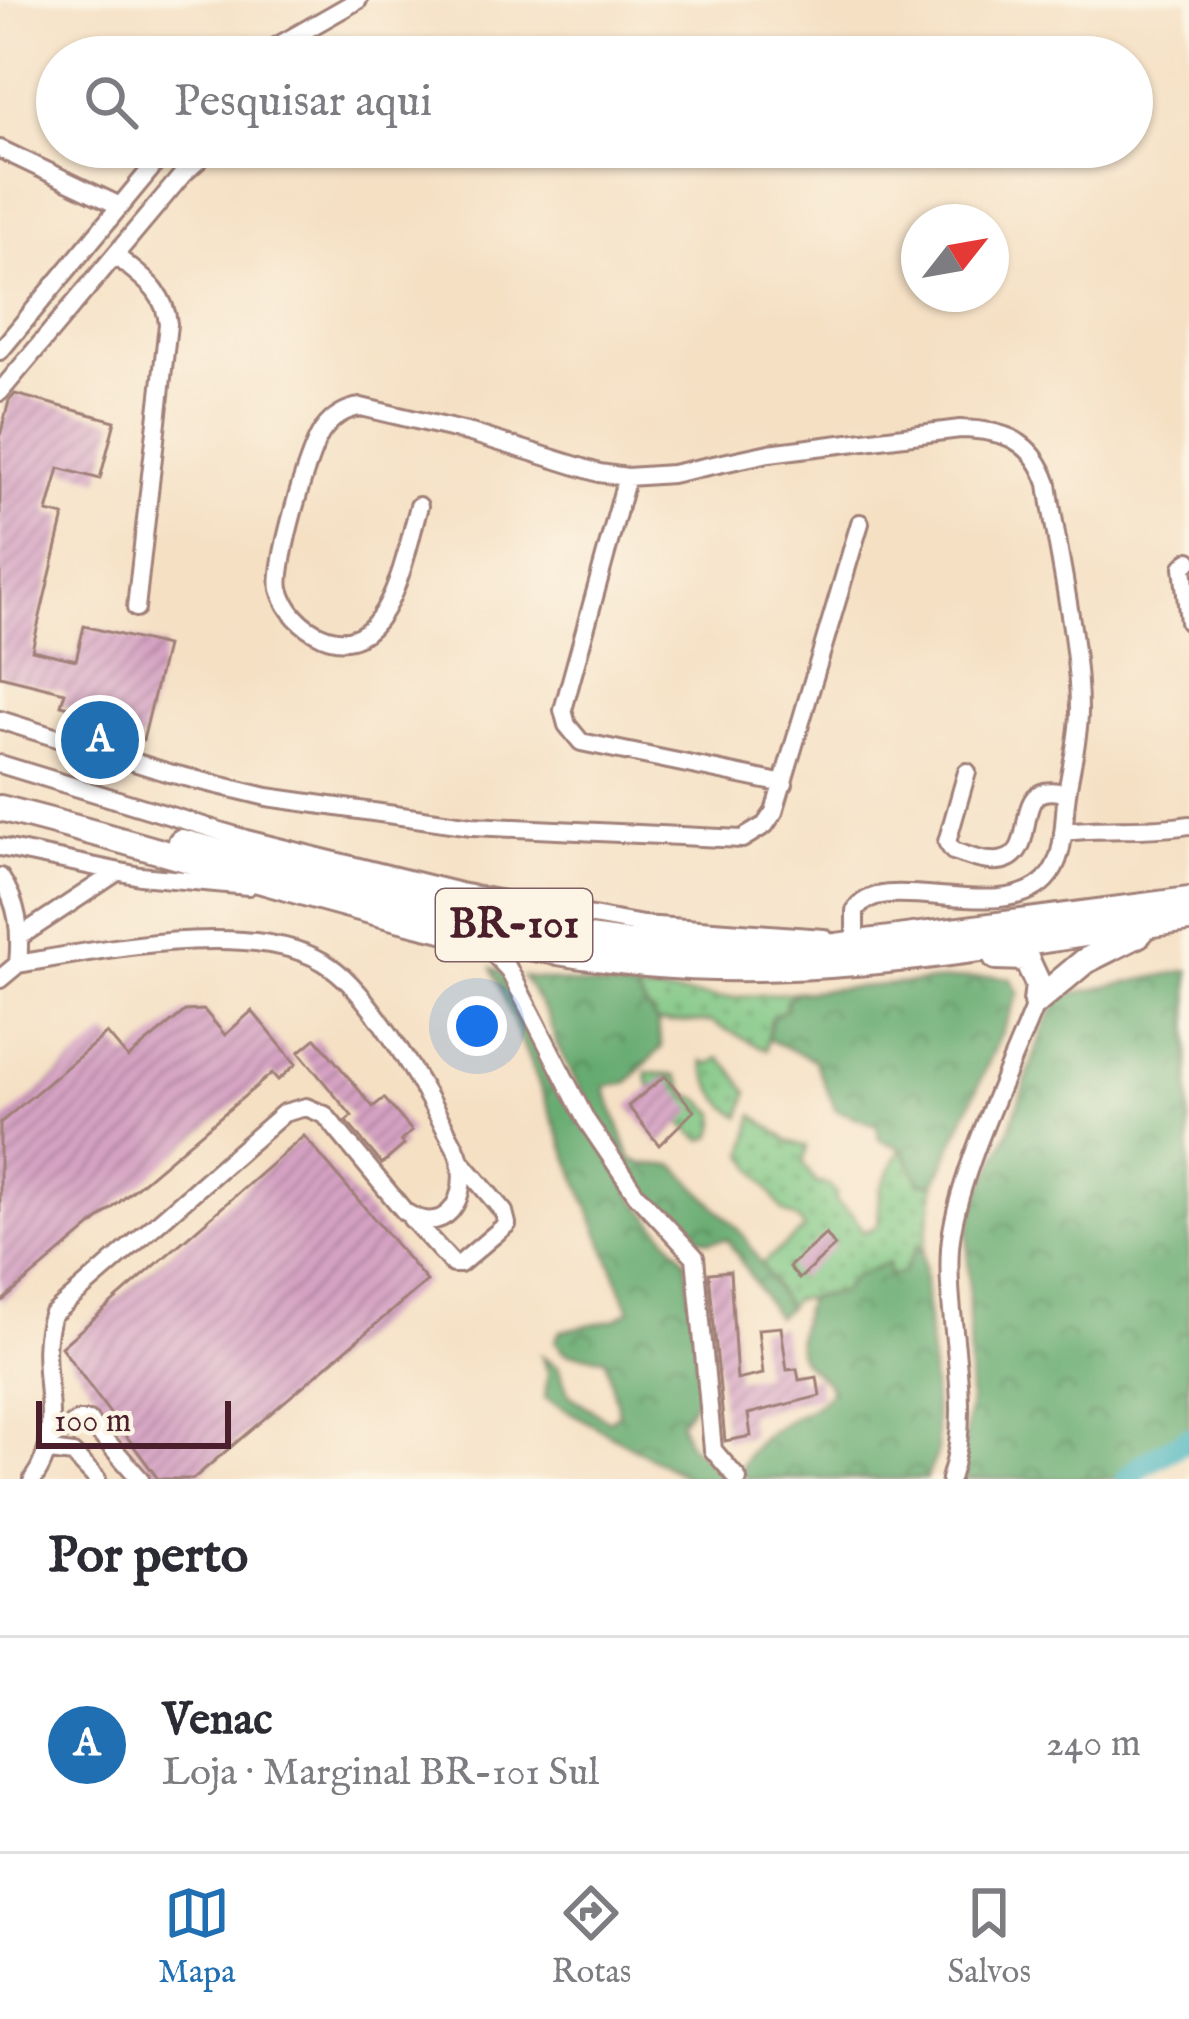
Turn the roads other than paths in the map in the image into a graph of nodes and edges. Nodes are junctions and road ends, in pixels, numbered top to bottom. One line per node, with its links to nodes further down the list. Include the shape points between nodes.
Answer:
1 (358, 0): 2 (street)
2 (295, 36)
3 (0, 149): 4 (street)
4 (36, 166)
5 (40, 168): 8 (street)
6 (152, 168): 8 (street)
7 (190, 168): 9 (street)
8 (120, 206): 10 (street)
9 (116, 256): 11 (street); 16 (street, via 160,292 168,324)
10 (0, 351)
11 (0, 392)
12 (627, 477): 13 (street, via 349,408 311,451 279,568 281,593 297,620 346,641 372,629 392,594); 21 (street, via 563,710 567,725 581,742); 23 (street, via 960,429 984,430 1035,454 1048,484 1079,710)
13 (419, 506)
14 (860, 523): 21 (street)
15 (1189, 561): 17 (street)
16 (136, 608)
17 (1189, 622)
18 (0, 720): 21 (street, via 267,797 472,826 742,839 765,825)
19 (0, 764): 37 (street, via 406,880 626,922 812,935)
20 (967, 772): 23 (street, via 947,842 988,862 1020,848 1038,793)
21 (784, 784)
22 (0, 790): 37 (highway, BR-101, via 539,931 719,949)
23 (1066, 794): 26 (street)
24 (0, 808): 30 (highway, BR-101)
25 (1189, 825): 26 (street)
26 (1063, 832): 37 (street, via 1054,868 1037,886 964,898 877,893 858,904)
27 (0, 847): 28 (street)
28 (117, 872): 30 (street); 33 (street)
29 (0, 877): 31 (street)
30 (288, 890): 35 (highway, BR-101)
31 (12, 894): 33 (street, via 31,911); 36 (street)
32 (1189, 900): 37 (highway, BR-101)
33 (54, 916): 36 (street)
34 (1179, 920): 39 (highway, BR-101, via 879,962); 41 (highway, via 1090,958)
35 (476, 935): 39 (highway, BR-101, via 644,964); 48 (street, via 509,970 586,1120 636,1193 695,1257 713,1450)
36 (19, 937): 38 (street)
37 (845, 945)
38 (18, 964): 40 (street); 42 (street, via 154,943 304,952 333,968 377,1018)
39 (784, 967): 41 (highway, via 892,969 1017,955 1033,968)
40 (0, 980)
41 (1036, 1002): 49 (street, via 963,1188 950,1243 958,1445)
42 (462, 1164): 43 (street, via 462,1192 447,1213 426,1220); 43 (street, via 507,1224 460,1264)
43 (405, 1212): 44 (street, via 325,1115 306,1107 284,1114 52,1315)
44 (50, 1445): 45 (street); 46 (street, via 73,1454); 47 (street, via 88,1420)
45 (33, 1479)
46 (97, 1479)
47 (140, 1479)
48 (738, 1479)
49 (950, 1479)

